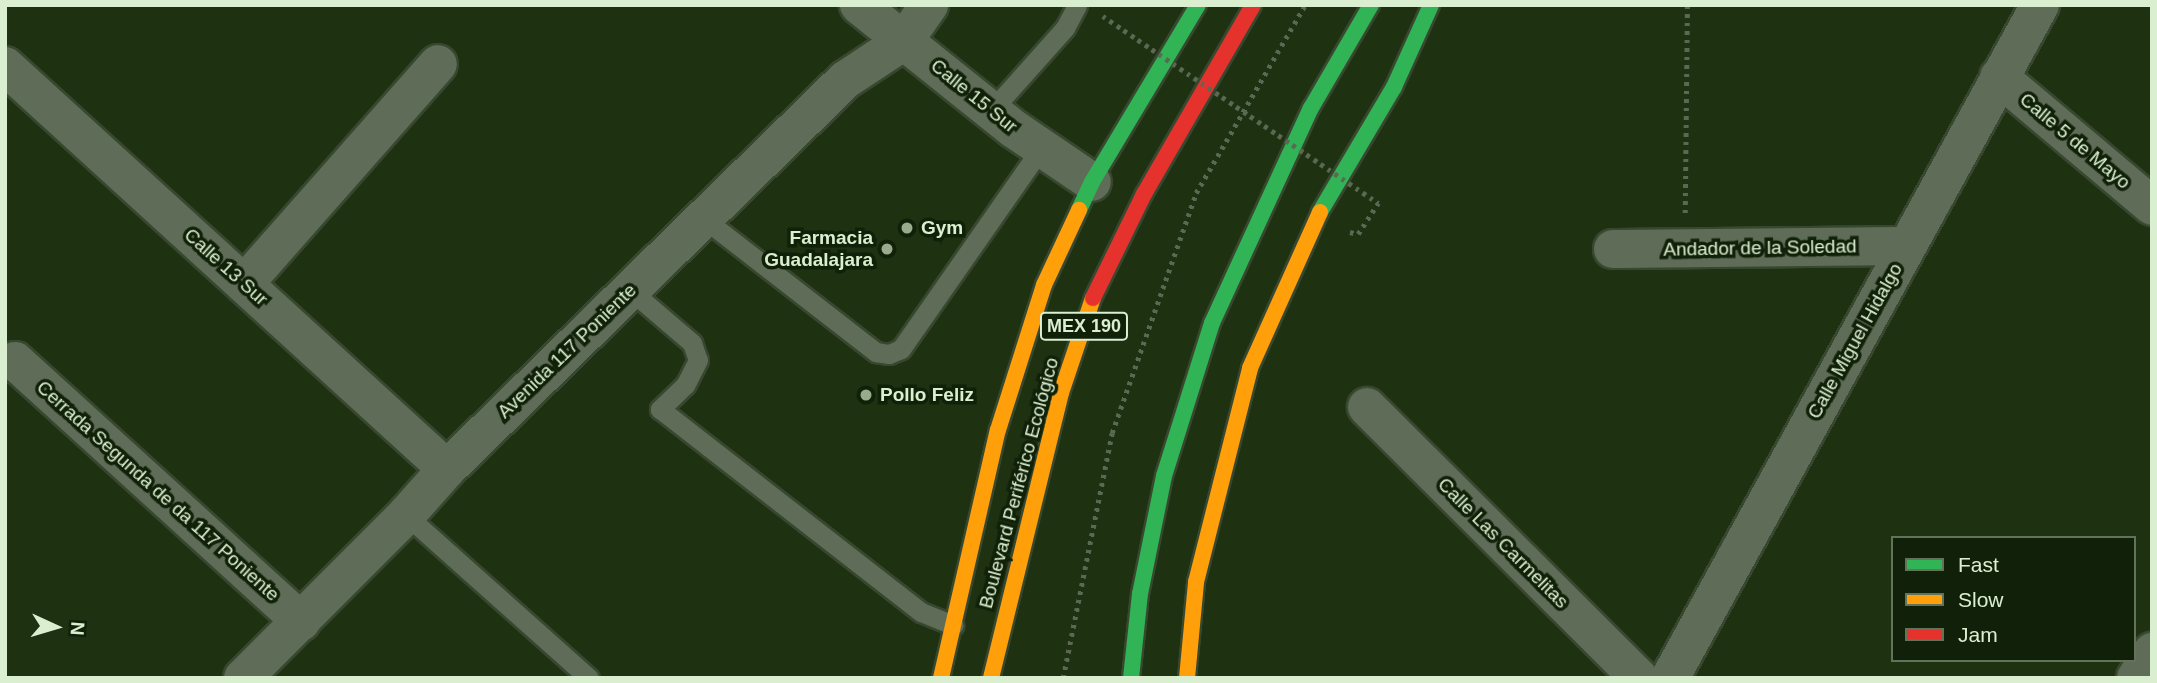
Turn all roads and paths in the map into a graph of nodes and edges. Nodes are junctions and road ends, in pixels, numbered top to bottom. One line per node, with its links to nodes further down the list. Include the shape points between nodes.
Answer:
1 (859, 5): 13 (street, Calle 15 Sur)
2 (929, 5): 13 (street)
3 (1077, 5): 18 (lane, via 1065,28)
4 (1198, 5): 20 (main road, Boulevard Periférico Ecológico)
5 (1253, 5): 39 (main road, Boulevard Periférico Ecológico / MEX 190, via 1144,194 1096,289 1061,393)
6 (1305, 5): 40 (path, via 1196,193 1112,433)
7 (1371, 5): 41 (main road, via 1311,108 1212,323 1164,476 1140,594)
8 (1431, 5): 17 (main road)
9 (1449, 5): 17 (street)
10 (1687, 5): 25 (path)
11 (2040, 5): 16 (street, Calle Miguel Hidalgo)
12 (1104, 16): 23 (path, bridge, via 1378,203)
13 (904, 41): 18 (street, Calle 15 Sur); 22 (street, Avenida 117 Poniente, via 845,80)
14 (438, 64): 27 (street)
15 (5, 66): 27 (street, Calle 13 Sur)
16 (1999, 76): 21 (street, Calle 5 de Mayo); 24 (street, Calle Miguel Hidalgo)
17 (1394, 87): 42 (main road, via 1313,223 1250,368 1196,583)
18 (991, 110): 19 (street, Calle 15 Sur)
19 (1041, 148): 20 (street, Calle 15 Sur); 22 (lane, via 901,349 889,354 876,352)
20 (1092, 182): 34 (main road, Boulevard Periférico Ecológico, via 1044,285 998,430)
21 (2152, 206)
22 (703, 218): 28 (street, Avenida 117 Poniente)
23 (1358, 234)
24 (1907, 246): 25 (street, Andador de la Soledad); 44 (street, Calle Miguel Hidalgo)
25 (1685, 248): 26 (street, Andador de la Soledad)
26 (1613, 249)
27 (244, 284): 31 (street, Calle 13 Sur)
28 (630, 290): 31 (street, Avenida 117 Poniente); 34 (lane, via 692,344 698,360 685,385 660,409 921,612)
29 (15, 361): 33 (street, Cerrada Segunda de da 117 Poniente)
30 (1367, 407): 43 (street, Calle Las Carmelitas)
31 (447, 469): 32 (street, Avenida 117 Poniente)
32 (406, 515): 33 (street, Avenida 117 Poniente); 37 (lane)
33 (300, 621): 36 (street, Avenida 117 Poniente)
34 (953, 625): 38 (main road, Boulevard Periférico Ecológico)
35 (2152, 652): 45 (street)
36 (243, 678)
37 (589, 678)
38 (941, 678)
39 (991, 678)
40 (1063, 678)
41 (1131, 678)
42 (1187, 678)
43 (1639, 678)
44 (1670, 678)
45 (2136, 678)

